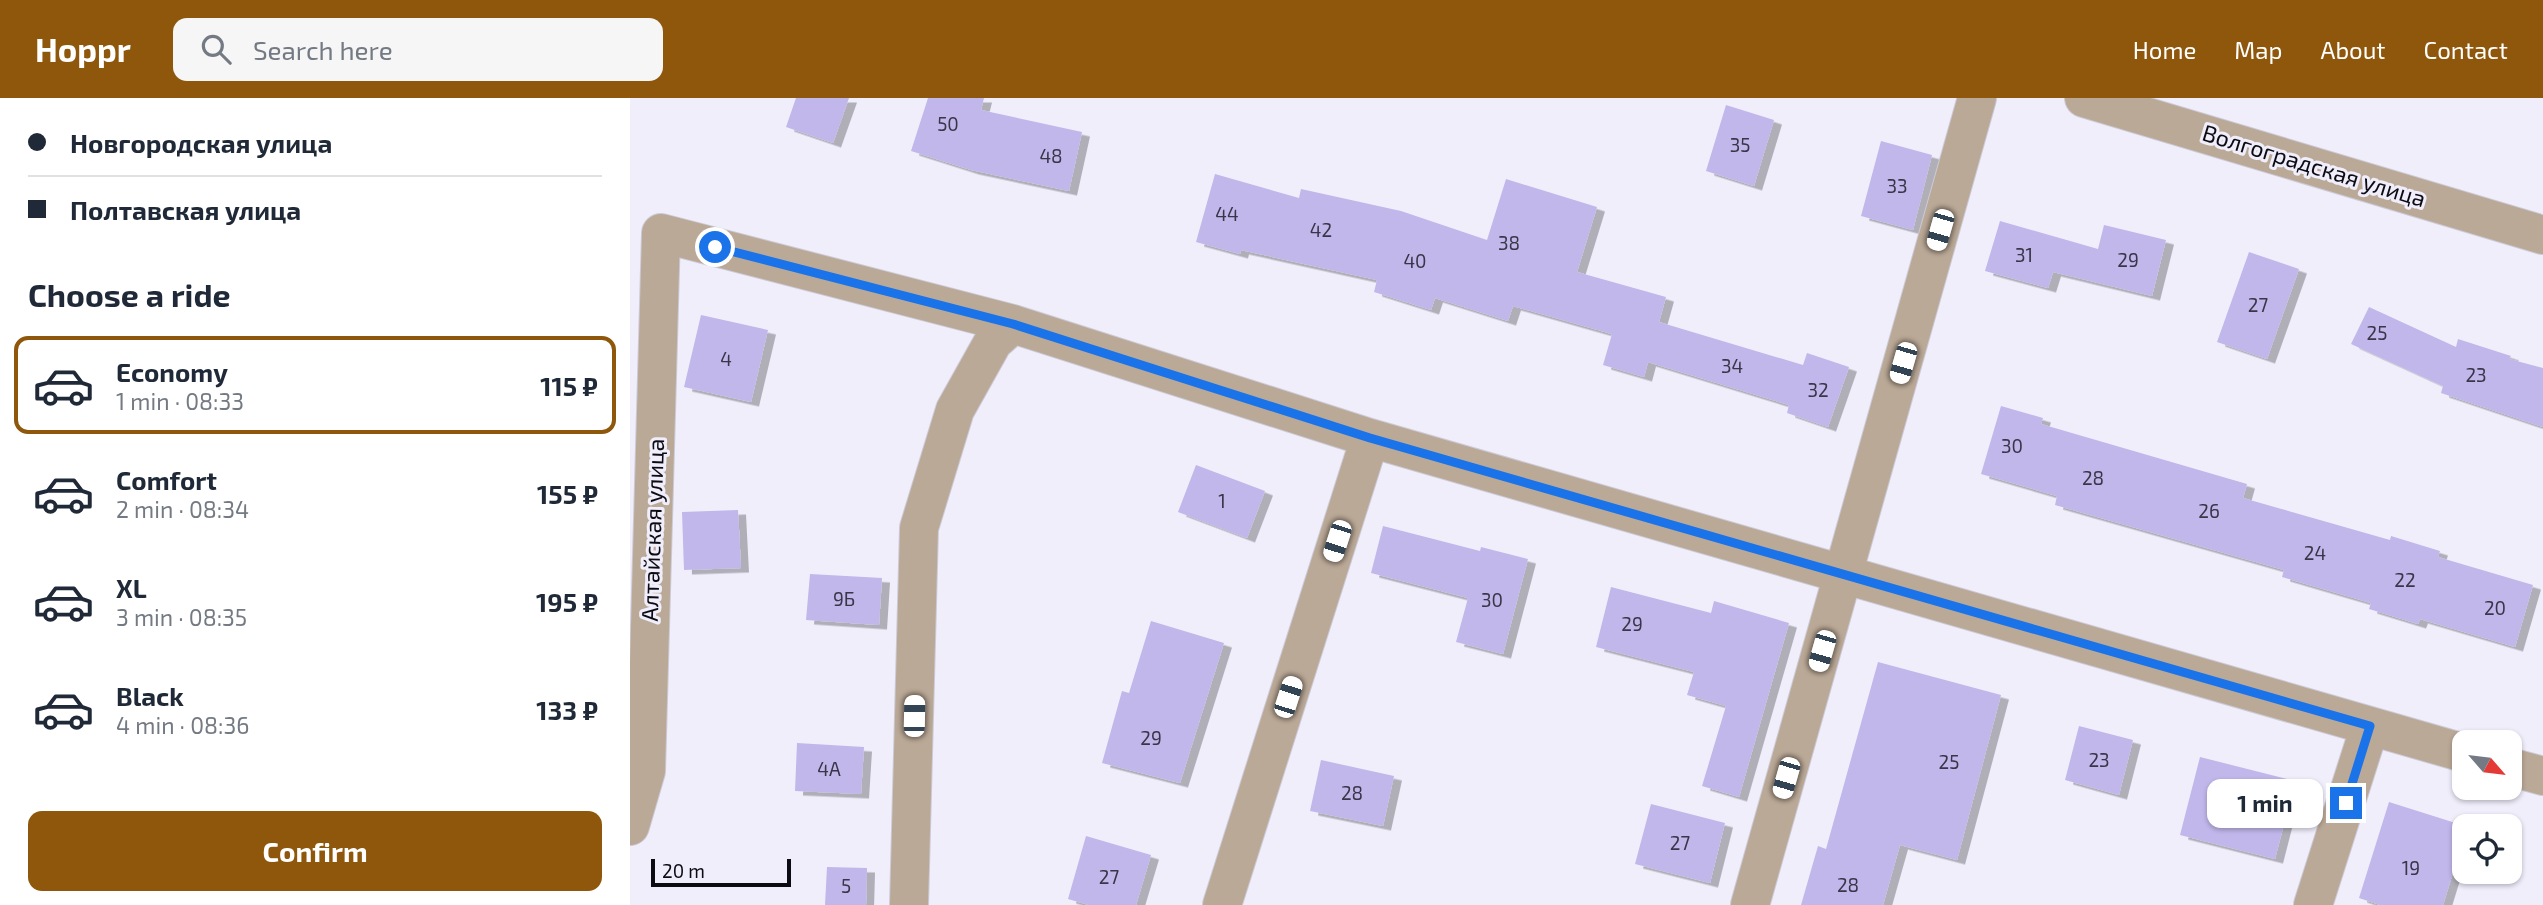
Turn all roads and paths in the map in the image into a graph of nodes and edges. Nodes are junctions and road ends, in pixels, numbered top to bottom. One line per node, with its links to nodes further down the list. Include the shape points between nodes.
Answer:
1 (1977, 98): 6 (street)
2 (2084, 98): 3 (street, Волгоградская улица)
3 (2543, 235)
4 (1013, 324): 5 (street); 11 (street, Алтайская улица, via 661,233 646,771); 12 (street, via 993,342 955,410 919,528)
5 (1370, 438): 6 (street); 13 (street)
6 (1843, 574): 7 (street); 14 (street)
7 (2370, 726): 8 (street); 15 (street)
8 (2452, 750)
9 (2522, 770): 10 (street)
10 (2543, 776)
11 (630, 825)
12 (909, 905)
13 (1222, 905)
14 (1750, 905)
15 (2313, 905)

